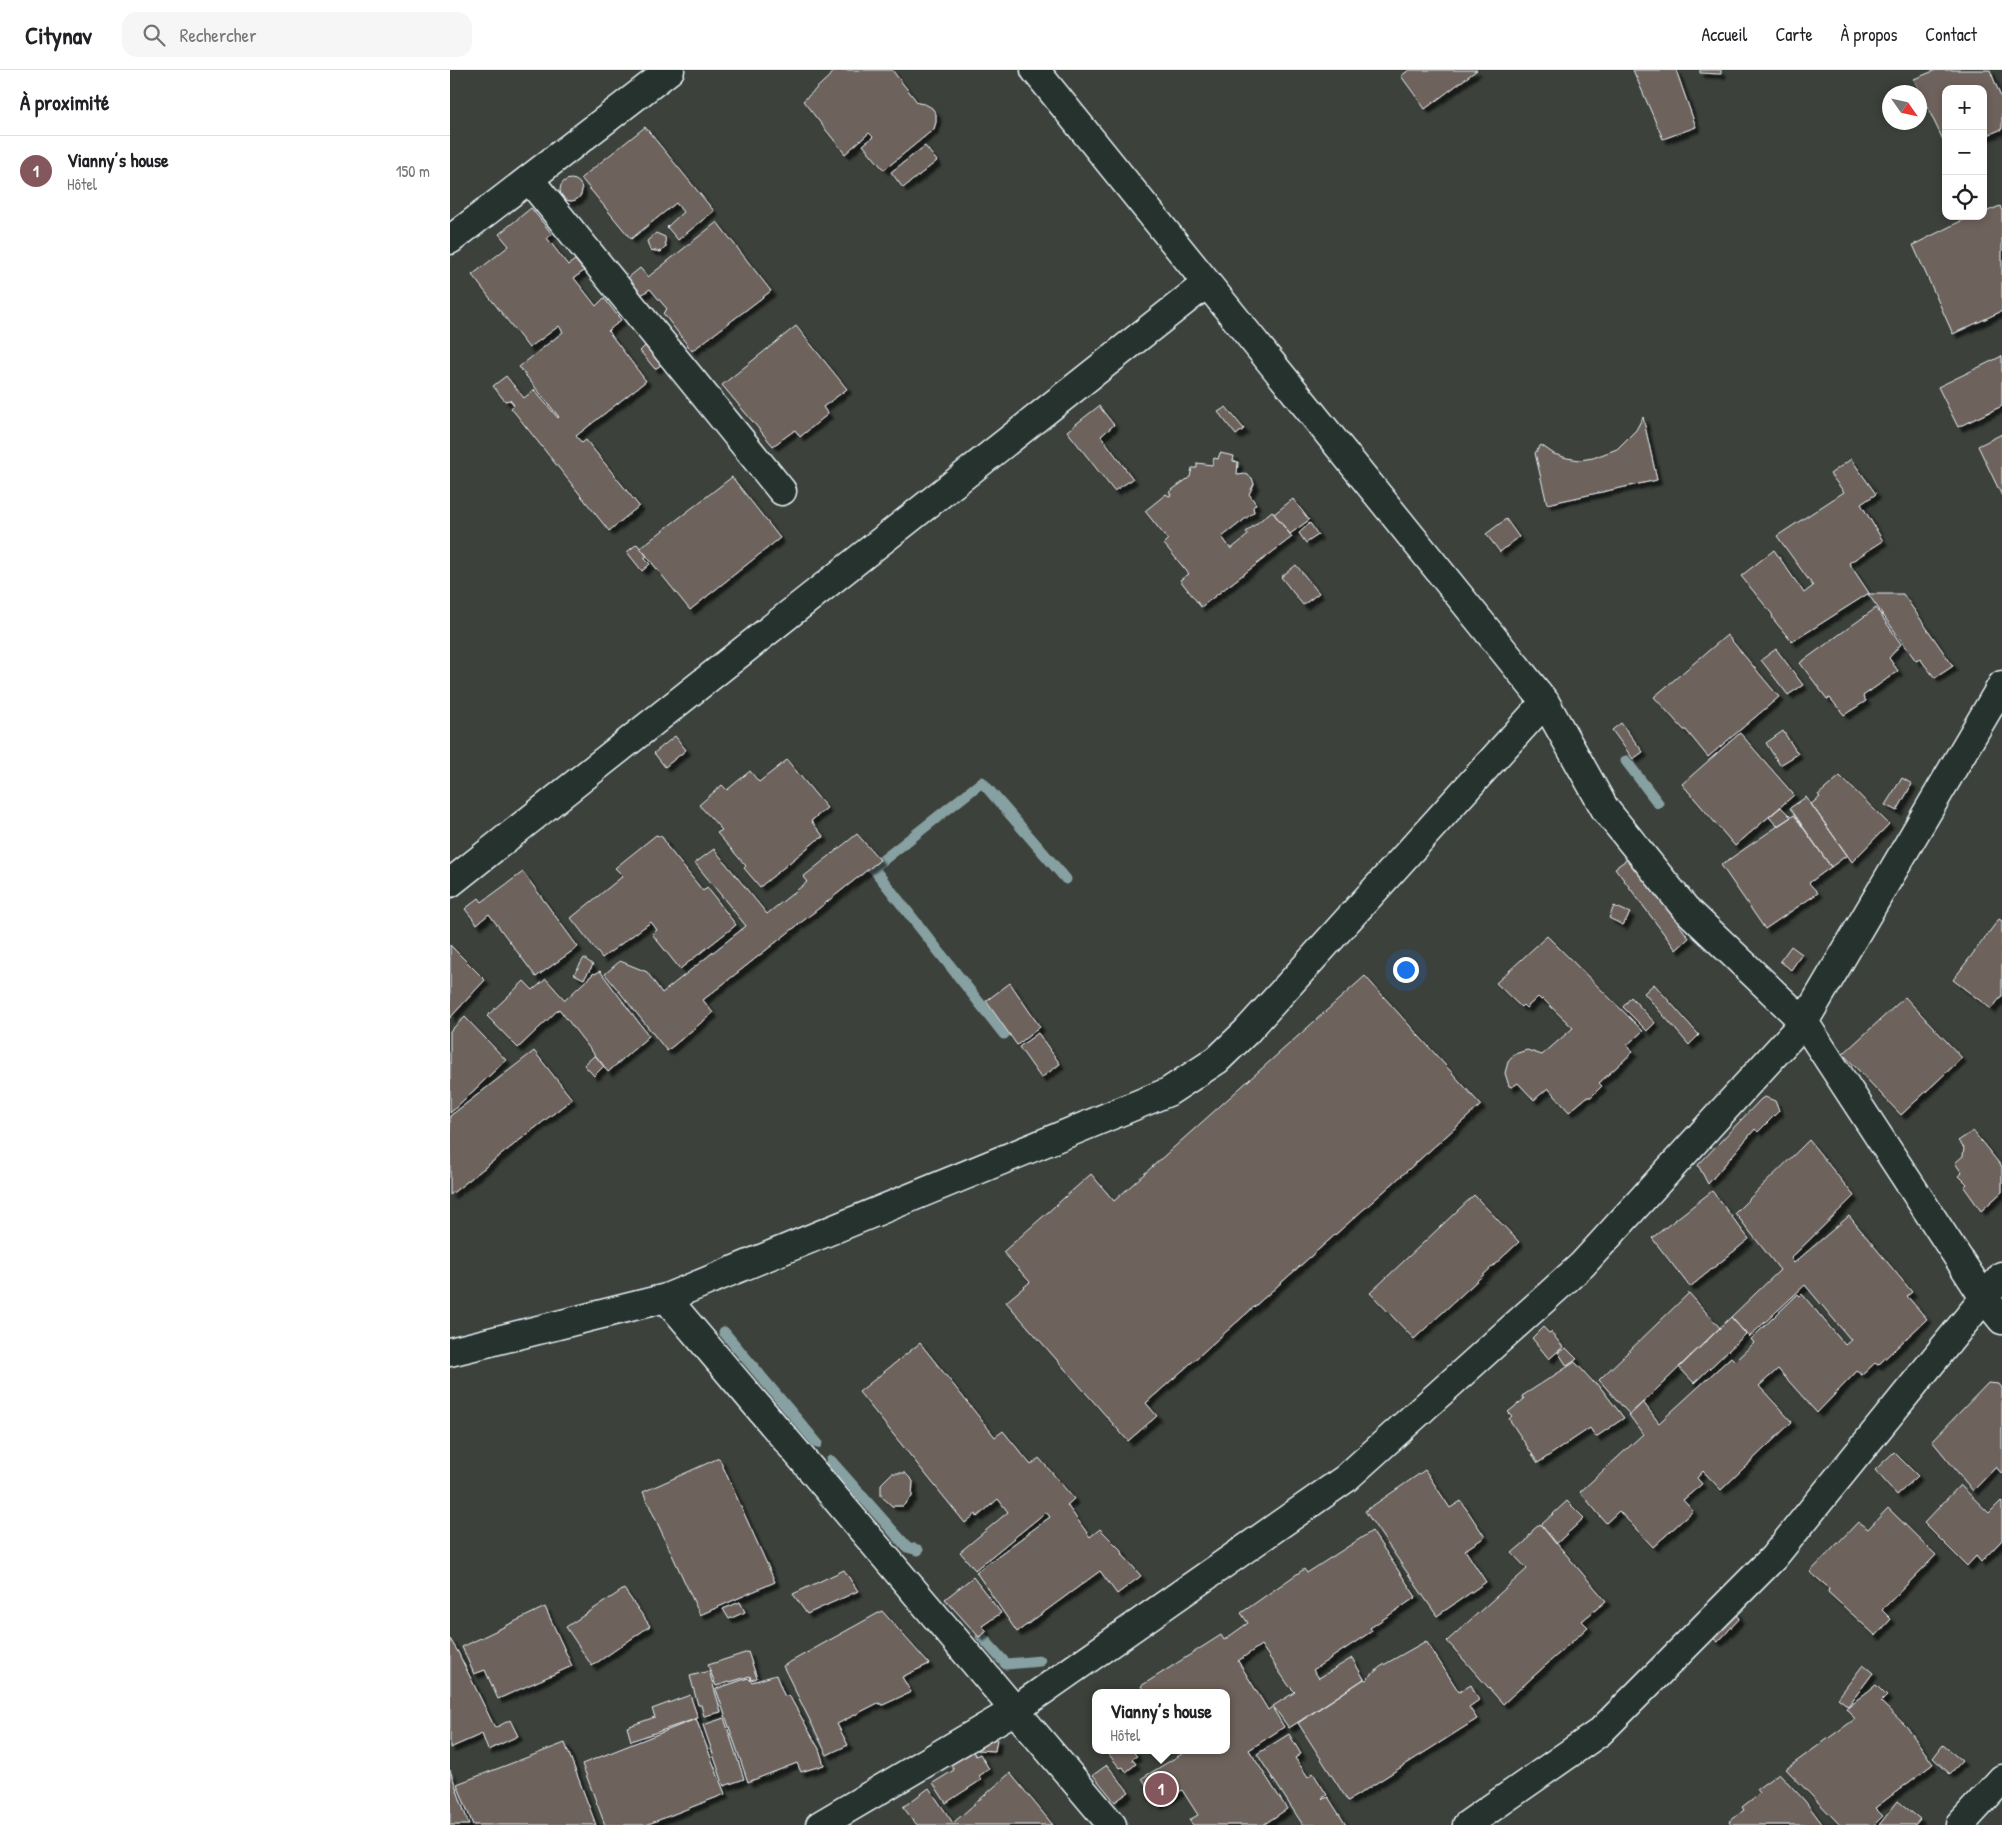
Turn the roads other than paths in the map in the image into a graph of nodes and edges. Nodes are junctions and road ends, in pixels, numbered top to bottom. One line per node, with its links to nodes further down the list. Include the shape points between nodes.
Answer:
1 (670, 70): 3 (street)
2 (1035, 70): 5 (street)
3 (529, 179): 4 (street); 6 (street)
4 (450, 240)
5 (1207, 283): 8 (street); 9 (street)
6 (782, 491)
7 (2002, 685): 10 (street)
8 (1545, 702): 10 (street, via 1611,817 1686,908); 12 (street, via 1247,1031 1217,1060 1168,1092)
9 (450, 883)
10 (1804, 1022): 13 (street); 16 (street, via 1582,1265 1345,1479)
11 (2002, 1276): 13 (street)
12 (666, 1298): 15 (street); 16 (street)
13 (1985, 1299): 14 (street); 20 (street, via 1760,1572 1600,1732)
14 (2002, 1320)
15 (450, 1352)
16 (1015, 1710): 18 (street); 19 (street)
17 (2002, 1779): 21 (street)
18 (820, 1825)
19 (1112, 1825)
20 (1467, 1825)
21 (1960, 1825)

